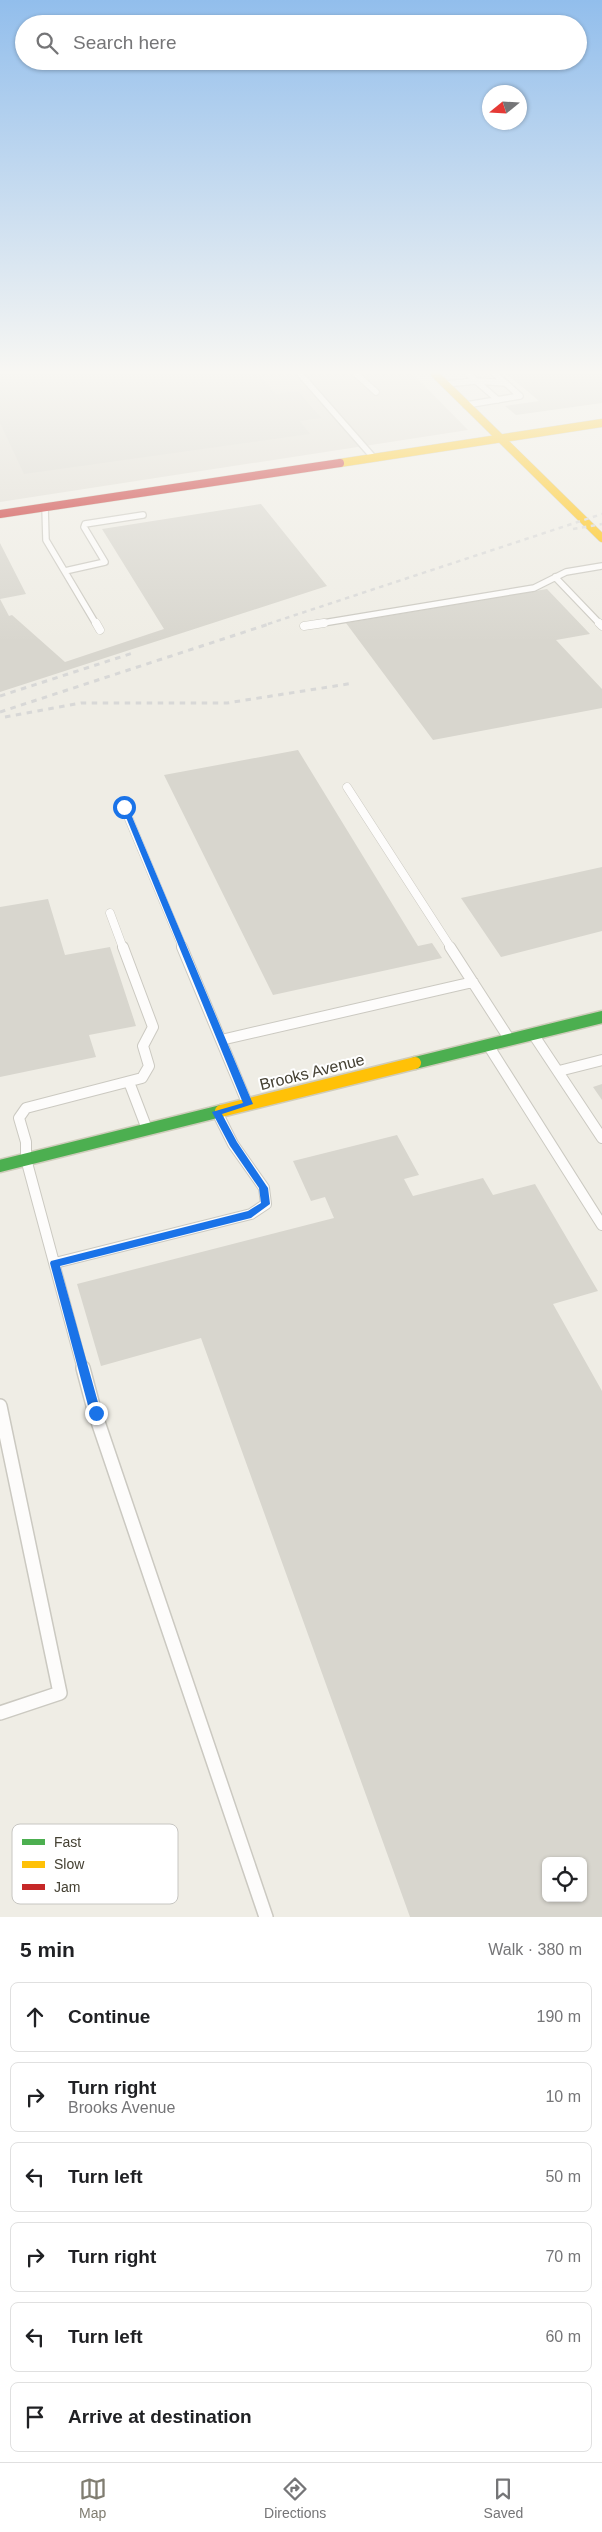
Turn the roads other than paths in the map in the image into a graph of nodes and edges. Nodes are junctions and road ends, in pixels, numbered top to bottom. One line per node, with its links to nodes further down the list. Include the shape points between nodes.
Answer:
1 (331, 463): 3 (street)
2 (525, 463): 6 (street)
3 (45, 508): 4 (street); 8 (lane, via 46,540)
4 (0, 514)
5 (143, 514): 8 (lane, via 85,524 105,562)
6 (602, 538)
7 (602, 566): 9 (lane)
8 (65, 571): 12 (lane)
9 (555, 577): 10 (lane); 11 (lane, via 534,588)
10 (602, 625)
11 (304, 626)
12 (100, 630)
13 (347, 787): 16 (lane)
14 (124, 807): 19 (lane)
15 (110, 913): 24 (lane, via 153,1027 143,1046 149,1066 142,1078)
16 (473, 982): 19 (lane); 20 (lane)
17 (602, 1017): 18 (street, Brooks Avenue)
18 (533, 1034): 20 (street, Brooks Avenue); 23 (lane)
19 (221, 1040): 25 (lane)
20 (510, 1040): 21 (street, Brooks Avenue)
21 (488, 1045): 25 (street, Brooks Avenue); 31 (lane)
22 (602, 1060): 23 (lane)
23 (558, 1071): 28 (lane)
24 (129, 1082): 27 (lane); 29 (lane, via 26,1108 19,1118 26,1142)
25 (248, 1104): 26 (street, Brooks Avenue)
26 (217, 1112): 27 (street, Brooks Avenue); 32 (lane, via 264,1188 266,1204 251,1214)
27 (147, 1130): 29 (street, Brooks Avenue)
28 (602, 1138)
29 (26, 1159): 30 (street, Brooks Avenue); 32 (lane)
30 (0, 1166)
31 (602, 1225)
32 (55, 1263): 35 (lane, via 96,1413)
33 (0, 1406): 34 (lane, via 60,1694)
34 (0, 1713)
35 (266, 1917)

